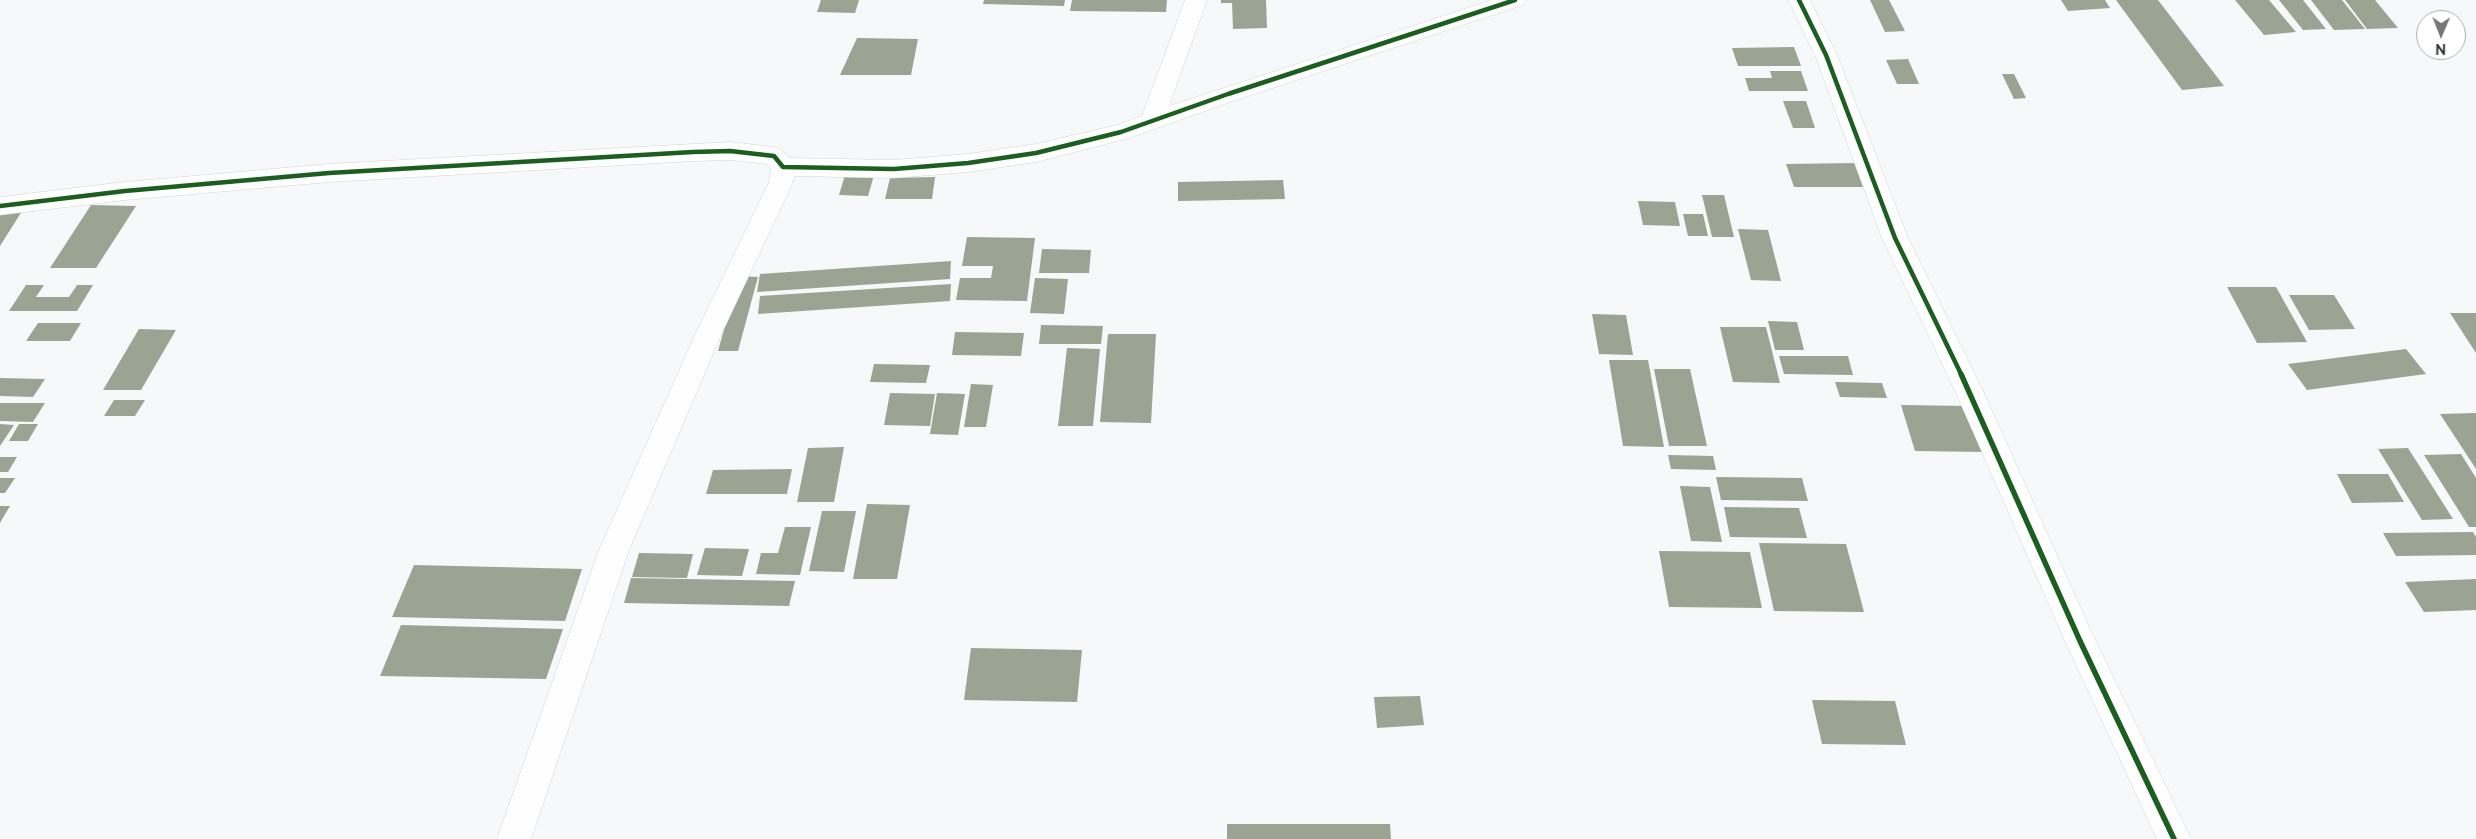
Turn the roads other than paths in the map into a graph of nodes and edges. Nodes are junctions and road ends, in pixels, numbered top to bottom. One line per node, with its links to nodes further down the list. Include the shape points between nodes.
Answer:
1 (1196, 0): 4 (street)
2 (1515, 0): 4 (street)
3 (1800, 0): 8 (street, via 1826,55 1895,238 1970,393 2076,632)
4 (1152, 121): 5 (street, via 1036,153 968,163 894,169)
5 (784, 166): 6 (street, via 774,156 730,151 693,152 329,173 125,190); 7 (street, via 781,182 708,335 614,550)
6 (0, 206)
7 (514, 839)
8 (2174, 839)

